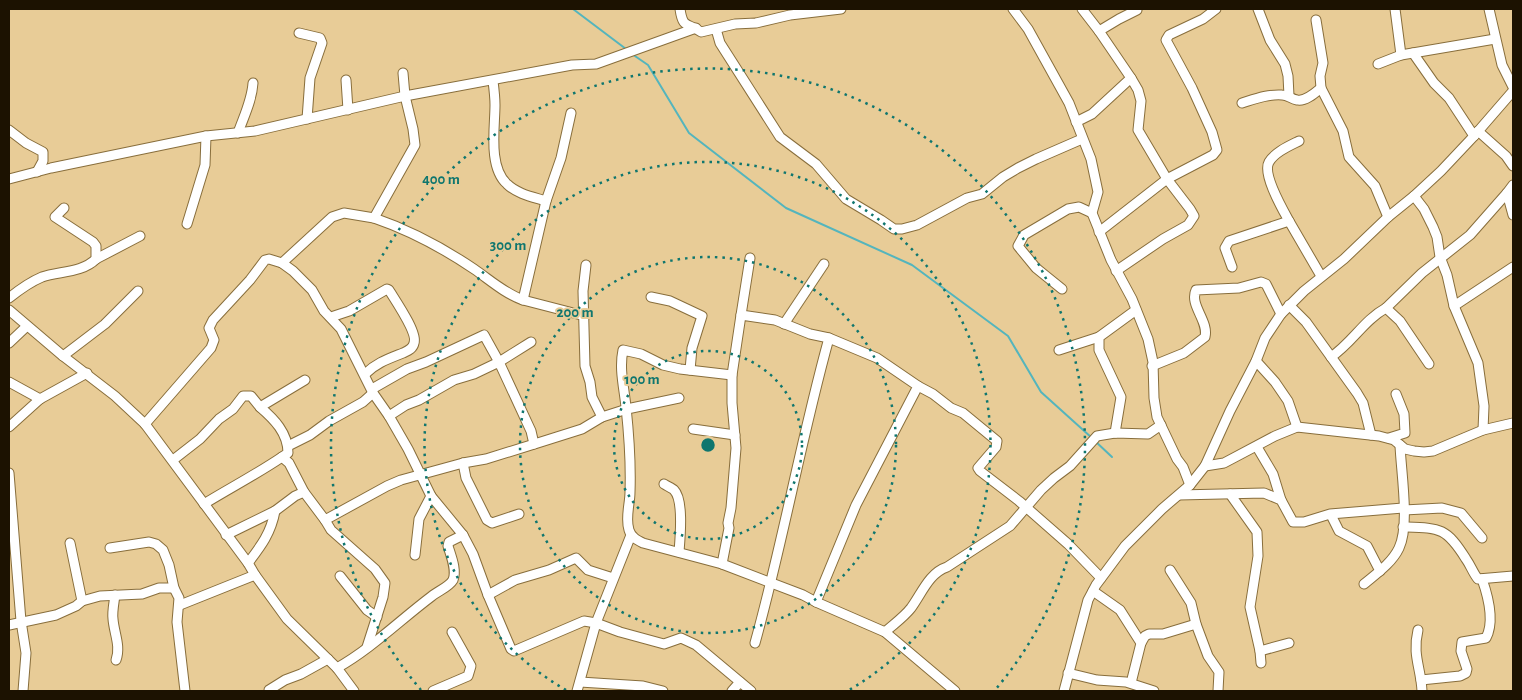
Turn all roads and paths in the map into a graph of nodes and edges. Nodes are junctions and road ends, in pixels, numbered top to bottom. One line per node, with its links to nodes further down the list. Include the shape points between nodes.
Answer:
1 (680, 9): 11 (street, via 685,23)
2 (841, 9): 12 (street)
3 (1014, 9): 32 (street, via 1060,84)
4 (1082, 9): 13 (street)
5 (1216, 9): 41 (street, via 1203,20 1169,35 1166,40 1192,88 1212,132 1216,150)
6 (1258, 9): 27 (street, via 1270,40 1285,64)
7 (1395, 9): 17 (street)
8 (1489, 9): 15 (street)
9 (1137, 10): 13 (street)
10 (1316, 20): 24 (street, via 1323,63)
11 (696, 28): 12 (street, via 701,32); 22 (street, via 596,64 572,65)
12 (716, 29): 37 (street, via 720,42 780,137 816,164 846,199 894,229 917,224 982,194 1018,168)
13 (1098, 31): 20 (street)
14 (299, 33): 31 (street, via 320,38 322,43 310,78)
15 (1495, 39): 16 (street); 25 (street)
16 (1413, 53): 17 (street); 35 (street)
17 (1401, 55): 18 (street)
18 (1378, 64)
19 (403, 74): 26 (street)
20 (1132, 78): 32 (street, via 1092,114); 41 (street, via 1142,101 1138,130)
21 (346, 80): 29 (street)
22 (493, 81): 26 (street); 46 (street, via 493,132 500,174 516,190)
23 (253, 83): 34 (street, via 252,97)
24 (1321, 88): 27 (street, via 1303,100); 50 (street, via 1343,131 1350,157 1375,186)
25 (1513, 89): 35 (street)
26 (405, 96): 29 (street); 51 (street, via 415,145)
27 (1290, 96): 28 (street, via 1261,97)
28 (1242, 103)
29 (348, 110): 31 (street)
30 (571, 113): 46 (street, via 561,158)
31 (307, 119): 34 (street)
32 (1076, 122): 37 (street)
33 (9, 130): 40 (street, via 43,152 43,161)
34 (238, 133): 36 (street)
35 (1476, 134): 39 (street, via 1506,156); 45 (street)
36 (206, 136): 40 (street); 53 (street, via 205,165)
37 (1082, 139): 48 (street, via 1098,192)
38 (1298, 141): 52 (street, via 1268,162 1267,170 1278,202)
39 (1513, 166)
40 (37, 172): 42 (street)
41 (1167, 179): 54 (street); 64 (street, via 1193,213 1192,220)
42 (9, 180)
43 (1513, 185): 44 (street)
44 (1507, 193): 49 (street); 56 (street, via 1470,234)
45 (1414, 196): 50 (street); 56 (street, via 1433,227)
46 (546, 201): 70 (street)
47 (64, 208): 58 (street, via 54,217 93,242)
48 (1092, 213): 54 (street); 66 (street, via 1080,206 1068,209 1024,235 1018,246 1036,268)
49 (1513, 216)
50 (1388, 217): 65 (street)
51 (374, 218): 59 (street, via 344,213 332,217); 70 (street, via 405,229)
52 (1290, 221): 62 (street, via 1229,241 1225,248); 65 (street)
53 (187, 224)
54 (1099, 232): 64 (street)
55 (140, 236): 58 (street)
56 (1440, 257): 72 (street); 73 (street)
57 (750, 258): 77 (street)
58 (96, 259): 69 (street, via 72,272 41,278)
59 (282, 263): 79 (street, via 312,290); 109 (street, via 265,260 213,320 209,328 214,340 211,348)
60 (824, 264): 80 (street)
61 (586, 265): 78 (street)
62 (1232, 267)
63 (1513, 267): 72 (street)
64 (1116, 271): 74 (street)
65 (1321, 276): 71 (street)
66 (1062, 289)
67 (138, 290): 87 (street, via 105,324)
68 (652, 297): 93 (street, via 670,301 702,316 692,348)
69 (9, 298)
70 (523, 300): 78 (street)
71 (1289, 305): 76 (street); 88 (street, via 1306,322)
72 (1454, 306): 114 (street, via 1478,363 1484,406)
73 (1386, 308): 88 (street); 91 (street, via 1400,321)
74 (1136, 310): 82 (street); 92 (street, via 1148,339)
75 (10, 313): 81 (street)
76 (1281, 314): 89 (street, via 1265,338); 92 (street, via 1266,284 1261,282 1239,288 1196,290 1194,298 1206,329 1205,337 1184,353)
77 (741, 315): 80 (street); 96 (street)
78 (584, 316): 107 (street, via 585,366 592,396)
79 (331, 318): 95 (street, via 341,328); 95 (street, via 389,290 410,327 415,343 412,348)
80 (784, 324): 83 (street)
81 (26, 326): 85 (street); 87 (street)
82 (1099, 336): 86 (street); 115 (street, via 1099,350 1121,396)
83 (829, 338): 99 (street, via 877,358); 163 (street, via 801,446)
84 (531, 342): 90 (street)
85 (9, 343)
86 (1059, 350)
87 (63, 356): 94 (street)
88 (1331, 357): 117 (street, via 1363,403)
89 (1256, 361): 112 (street, via 1288,400); 126 (street)
90 (499, 362): 100 (street, via 484,334 407,369); 106 (street, via 454,380); 119 (street)
91 (1430, 364)
92 (1152, 366): 110 (street)
93 (690, 370): 96 (street); 105 (street, via 663,365 641,354 623,350 620,366)
94 (87, 373): 103 (street); 109 (street)
95 (365, 374): 100 (street)
96 (732, 375): 116 (street)
97 (305, 380): 104 (street)
98 (9, 382): 103 (street)
99 (918, 386): 137 (street, via 962,413 998,441 978,468); 170 (street, via 856,505)
100 (372, 391): 106 (street); 121 (street, via 363,402)
101 (1396, 394): 118 (street, via 1404,414 1405,433)
102 (680, 398): 105 (street)
103 (40, 399): 111 (street)
104 (260, 407): 121 (street, via 274,420); 124 (street, via 250,396 242,396 233,409)
105 (627, 409): 107 (street); 147 (street)
106 (390, 416): 128 (street)
107 (602, 417): 119 (street, via 582,429)
108 (1513, 423): 114 (street)
109 (145, 424): 124 (street)
110 (1161, 425): 115 (street, via 1148,434); 129 (street, via 1177,459)
111 (9, 427)
112 (1297, 427): 117 (street); 122 (street)
113 (693, 429): 116 (street)
114 (1483, 430): 120 (street, via 1433,451 1414,451)
115 (1115, 433): 137 (street, via 1094,439)
116 (735, 435): 154 (street, via 729,528)
117 (1371, 435): 118 (street)
118 (1388, 438): 120 (street)
119 (534, 444): 125 (street)
120 (1400, 445): 138 (street)
121 (288, 446): 123 (street, via 288,454)
122 (1257, 446): 126 (street, via 1224,463); 135 (street, via 1273,474)
123 (282, 457): 131 (street, via 289,462); 136 (street)
124 (173, 460): 136 (street)
125 (463, 463): 128 (street); 141 (street, via 466,478 487,520 492,523)
126 (1206, 466): 129 (street)
127 (9, 473): 140 (street)
128 (420, 474): 134 (street); 143 (street, via 387,486)
129 (1193, 482): 133 (street)
130 (664, 484): 151 (street, via 675,491 678,500 681,524)
131 (304, 492): 139 (street); 143 (street)
132 (1230, 494): 133 (street); 135 (street, via 1264,493); 184 (street, via 1257,532 1258,556 1250,607)
133 (1179, 495): 161 (street, via 1125,546)
134 (430, 496): 146 (street); 152 (street, via 420,519)
135 (1281, 500): 142 (street, via 1293,522)
136 (204, 504): 145 (street)
137 (1026, 508): 161 (street, via 1068,544); 179 (street, via 1010,526 934,574 910,609)
138 (1404, 509): 142 (street); 144 (street); 148 (street, via 1442,508 1461,513)
139 (275, 511): 145 (street); 153 (street, via 268,536)
140 (11, 514): 173 (street)
141 (519, 514)
142 (1331, 515): 156 (street, via 1339,531 1367,546)
143 (325, 520): 172 (street, via 331,530 385,583)
144 (1403, 527): 156 (street, via 1399,549); 162 (street, via 1430,528 1447,534 1472,572)
145 (226, 535): 153 (street)
146 (463, 535): 168 (street); 183 (street, via 448,546 454,570 450,583)
147 (631, 535): 151 (street, via 643,543); 160 (street)
148 (1482, 538)
149 (70, 543): 169 (street)
150 (110, 548): 165 (street, via 149,542 156,544 163,550)
151 (679, 552): 154 (street)
152 (415, 555)
153 (248, 563): 157 (street)
154 (722, 564): 163 (street)
155 (1170, 570): 175 (street, via 1191,603)
156 (1380, 571): 164 (street)
157 (255, 575): 171 (street); 185 (street, via 287,619)
158 (340, 576): 172 (street)
159 (1513, 576): 162 (street)
160 (613, 578): 168 (street, via 588,570 576,558 515,580); 174 (street)
161 (1100, 578): 166 (street)
162 (1482, 579): 190 (street, via 1490,608 1490,632 1486,638 1462,642 1466,673)
163 (772, 583): 170 (street); 180 (street)
164 (1364, 584)
165 (174, 588): 167 (street); 171 (street)
166 (1093, 591): 181 (street, via 1120,610); 189 (street)
167 (115, 595): 169 (street); 186 (street)
168 (488, 595): 174 (street, via 514,651 584,621)
169 (82, 601): 173 (street, via 56,615)
170 (816, 602): 179 (street)
171 (180, 605): 195 (street, via 177,622)
172 (377, 618): 183 (street)
173 (21, 621): 176 (street); 194 (street, via 26,653)
174 (596, 623): 191 (street, via 664,644 681,638 696,645); 193 (street)
175 (1196, 624): 181 (street, via 1163,634 1149,634); 205 (street, via 1208,656 1219,672)
176 (9, 625)
177 (1418, 630): 190 (street, via 1415,654)
178 (452, 632): 198 (street, via 471,666 468,676)
179 (885, 632): 202 (street)
180 (755, 643)
181 (1141, 643): 192 (street)
182 (1289, 643): 184 (street)
183 (367, 648): 188 (street)
184 (1260, 651): 187 (street)
185 (328, 659): 188 (street); 196 (street)
186 (116, 660)
187 (1260, 663)
188 (336, 668): 197 (street)
189 (1068, 673): 192 (street); 203 (street)
190 (1421, 680): 206 (street)
191 (740, 682): 200 (street); 201 (street)
192 (1131, 683): 204 (street)
193 (578, 687): 199 (street, via 643,686)
194 (23, 691)
195 (185, 691)
196 (268, 691)
197 (354, 691)
198 (433, 691)
199 (663, 691)
200 (732, 691)
201 (752, 691)
202 (955, 691)
203 (1064, 691)
204 (1154, 691)
205 (1218, 691)
206 (1422, 691)

